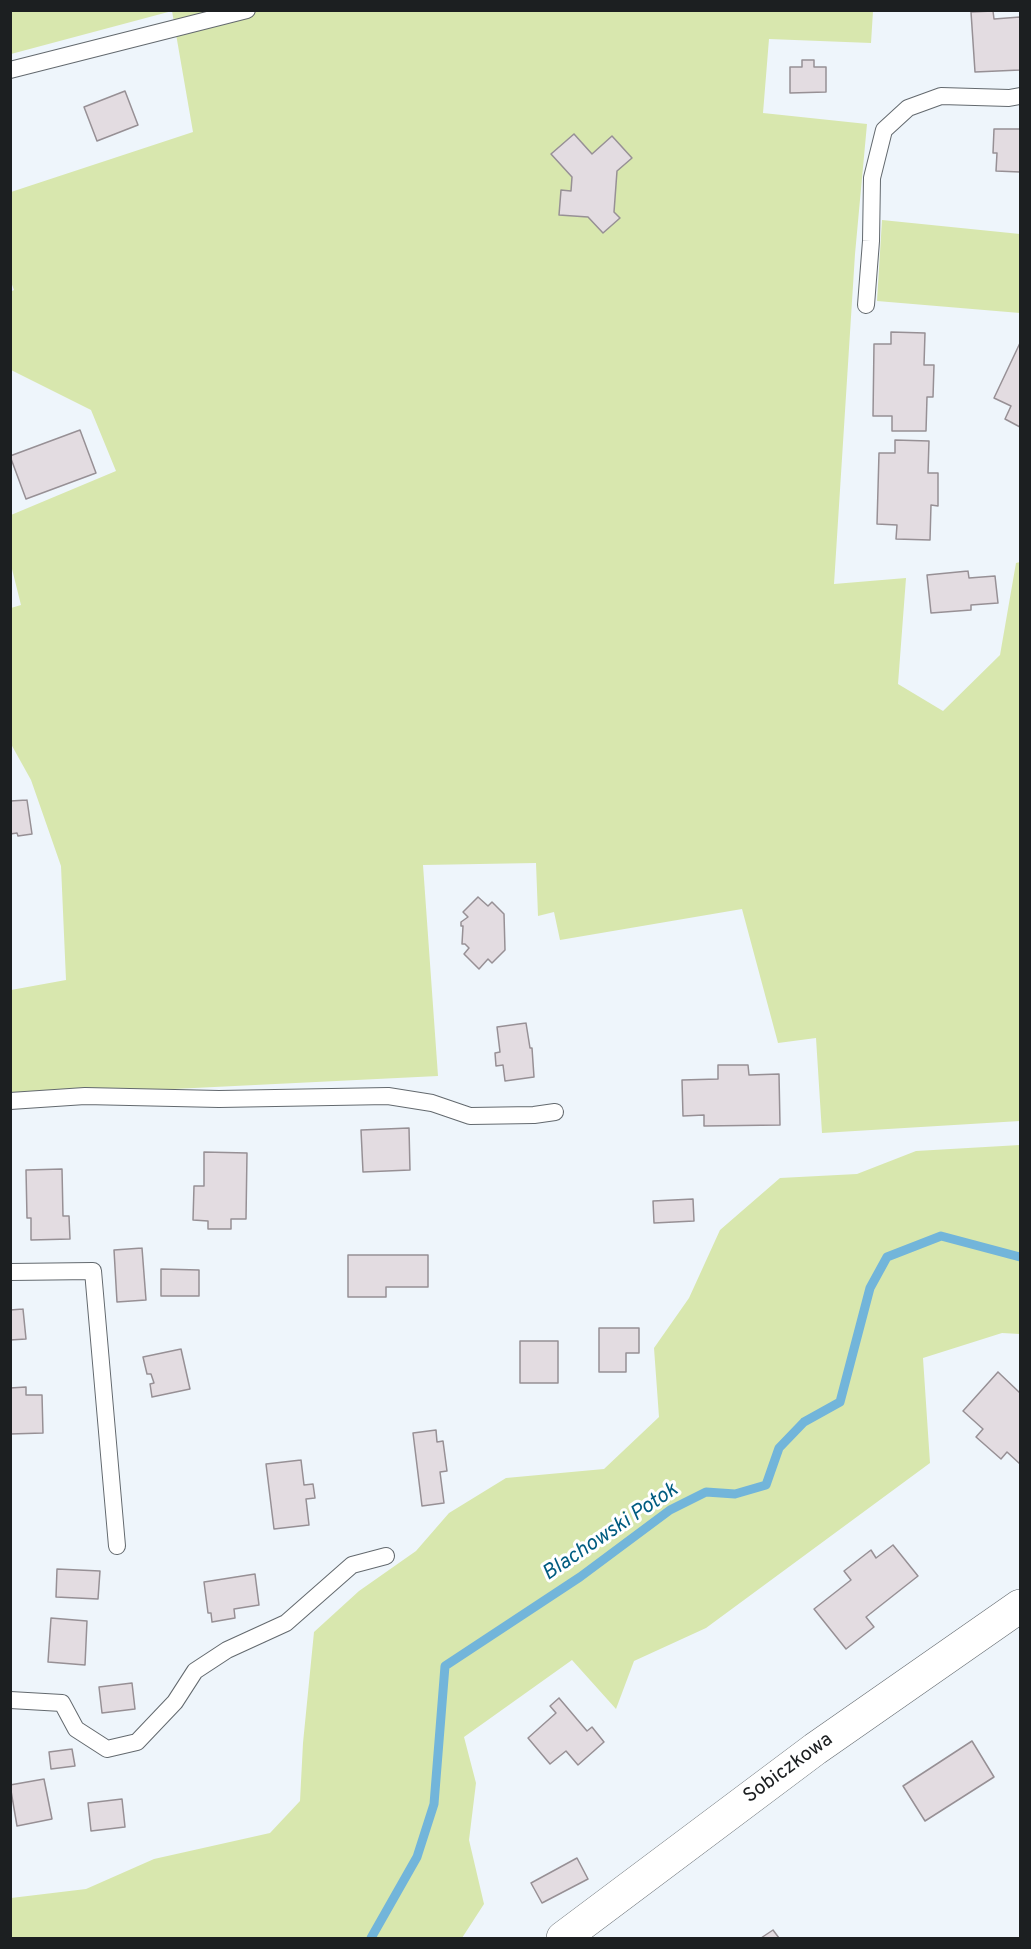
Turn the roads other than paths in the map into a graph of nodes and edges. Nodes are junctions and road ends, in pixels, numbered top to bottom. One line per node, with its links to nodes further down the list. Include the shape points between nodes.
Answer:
1 (247, 10): 2 (lane)
2 (10, 70)
3 (1020, 96): 4 (lane, via 941,96 908,108 884,130 872,178)
4 (866, 305)
5 (10, 1101): 6 (lane, via 85,1096 388,1096 432,1103 470,1116)
6 (555, 1112)
7 (10, 1272): 8 (lane, via 93,1271)
8 (117, 1546)
9 (386, 1556): 11 (lane, via 352,1565 286,1623 227,1650 195,1671 175,1702 137,1742 107,1749 76,1729 62,1703)
10 (1020, 1606): 12 (street, Sobiczkowa, via 814,1749)
11 (10, 1700)
12 (563, 1938)

